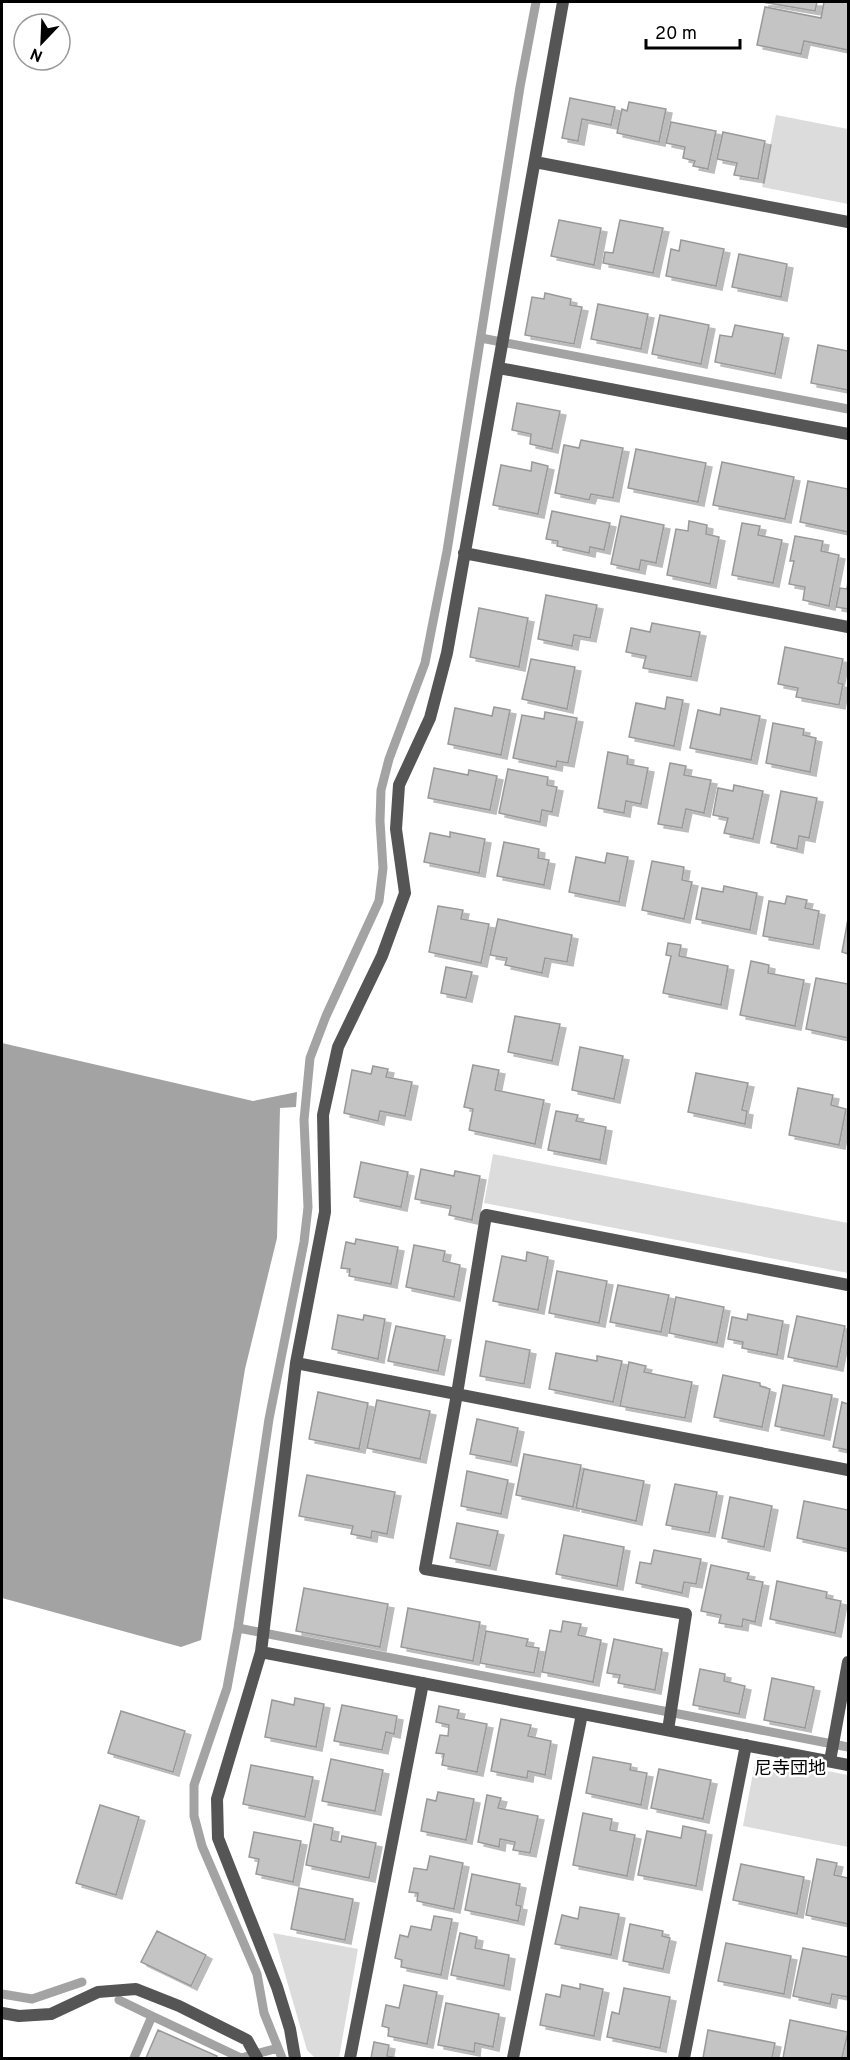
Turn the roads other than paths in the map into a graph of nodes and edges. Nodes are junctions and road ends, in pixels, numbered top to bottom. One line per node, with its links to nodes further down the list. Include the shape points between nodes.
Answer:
1 (563, 2): 2 (street)
2 (535, 162): 3 (street); 4 (street)
3 (849, 222)
4 (499, 363): 5 (street); 6 (street)
5 (849, 434)
6 (464, 553): 7 (street); 9 (street, via 447,653 430,718 399,785 396,829 405,893 382,956 338,1047 323,1115 325,1212)
7 (849, 627)
8 (849, 1285): 10 (street, via 486,1215)
9 (296, 1363): 10 (street); 12 (street)
10 (457, 1394): 11 (street); 16 (street, via 425,1569 686,1614)
11 (849, 1470)
12 (261, 1647): 14 (street); 22 (street, via 217,1799 218,1838 277,1987)
13 (849, 1662): 18 (street)
14 (423, 1683): 15 (street); 23 (street)
15 (582, 1714): 16 (street); 24 (street)
16 (669, 1725): 17 (street)
17 (746, 1745): 18 (street); 25 (street)
18 (831, 1757): 19 (street)
19 (849, 1765)
20 (2, 2013): 21 (street, via 51,2014 98,1992 136,1989 247,2040)
21 (257, 2058)
22 (295, 2058)
23 (350, 2058)
24 (513, 2058)
25 (684, 2058)

